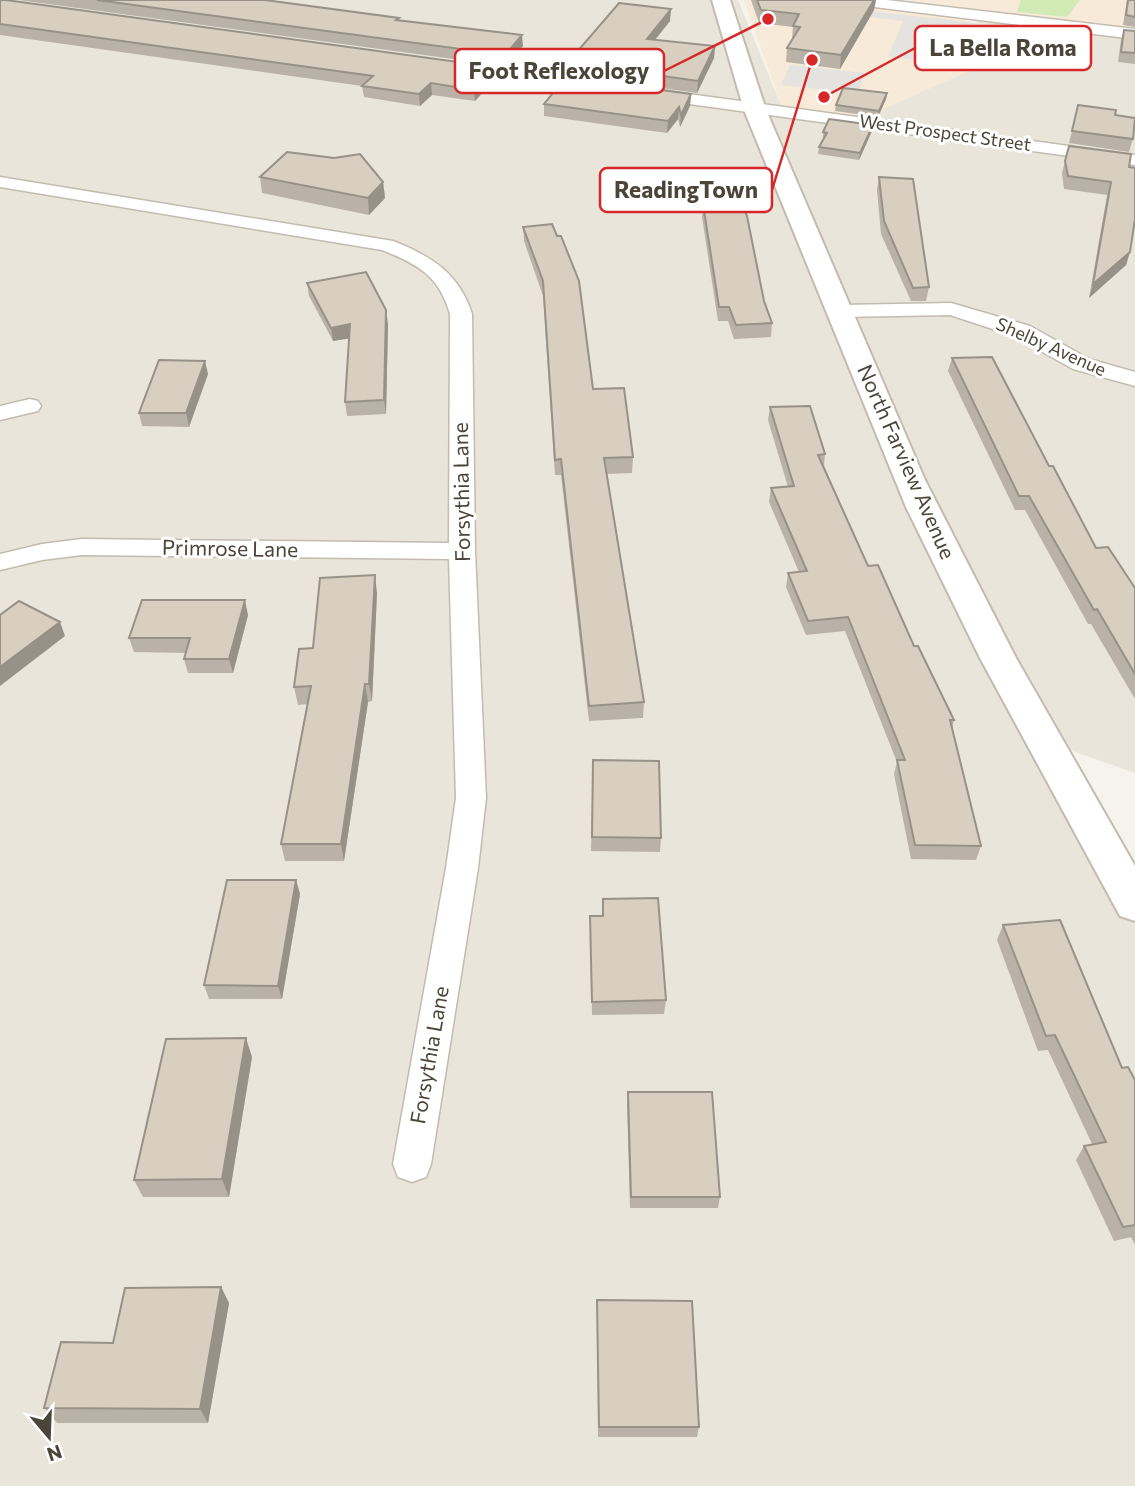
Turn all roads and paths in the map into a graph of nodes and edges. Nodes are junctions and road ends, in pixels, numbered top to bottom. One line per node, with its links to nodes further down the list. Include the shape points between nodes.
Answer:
1 (721, 0): 5 (street, North Farview Avenue)
2 (850, 0): 3 (street)
3 (1135, 34)
4 (440, 65): 5 (street, West Prospect Street)
5 (755, 107): 6 (street, West Prospect Street); 8 (street, North Farview Avenue)
6 (1135, 160)
7 (0, 182): 12 (street, Forsythia Lane, via 386,245 433,267 458,297 461,314)
8 (842, 311): 9 (street, Shelby Avenue, via 951,309 1022,331 1081,364); 14 (street, North Farview Avenue, via 922,508 1042,741)
9 (1135, 379)
10 (30, 406): 11 (street)
11 (0, 413)
12 (462, 551): 13 (street, Primrose Lane, via 82,547); 15 (street, Forsythia Lane, via 471,798)
13 (0, 562)
14 (1135, 904)
15 (412, 1164)

